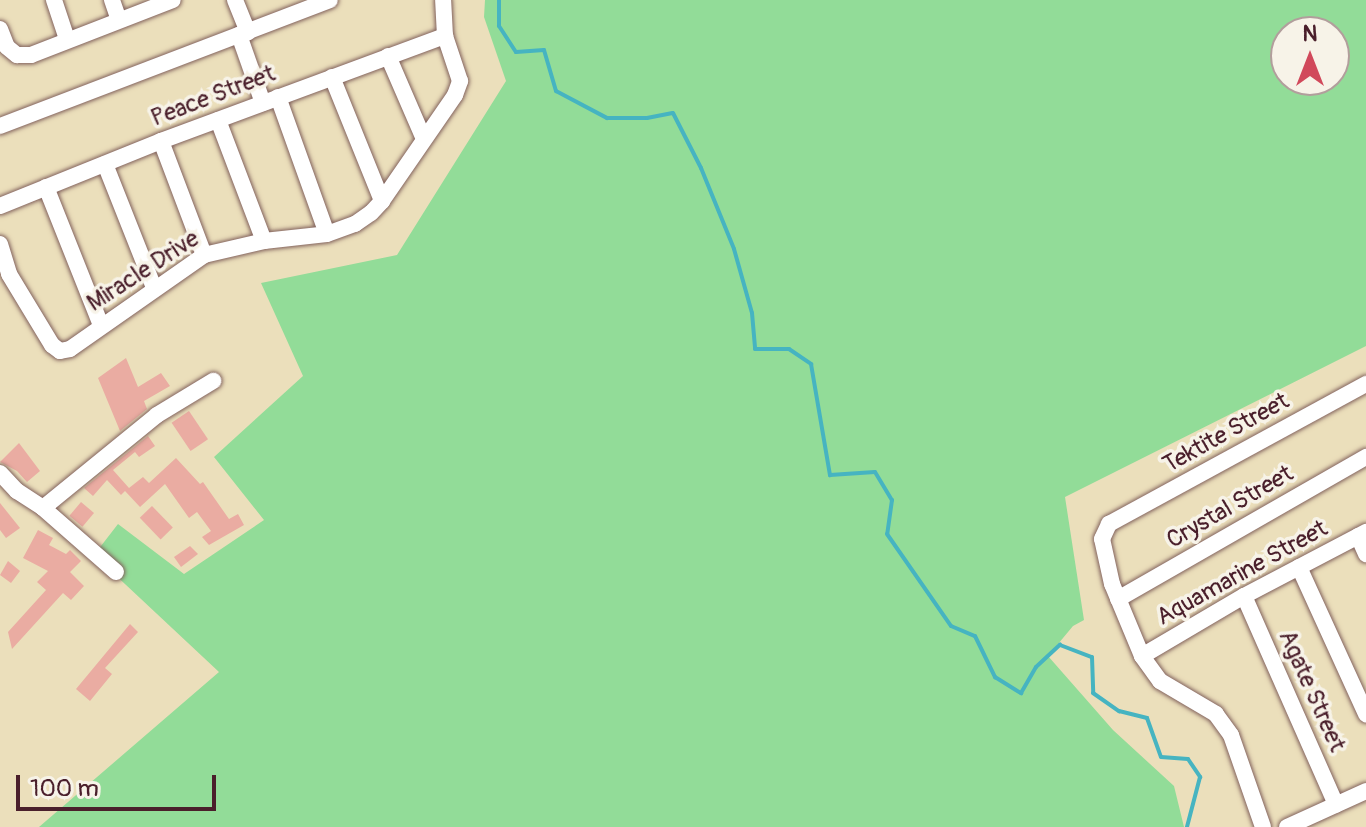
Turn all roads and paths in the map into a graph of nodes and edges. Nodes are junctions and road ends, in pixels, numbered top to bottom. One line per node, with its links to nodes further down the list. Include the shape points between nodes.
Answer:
1 (54, 0): 11 (street)
2 (112, 0): 7 (street)
3 (235, 0): 9 (street)
4 (330, 0): 9 (street)
5 (443, 0): 10 (street, Miracle Drive)
6 (168, 1): 7 (street)
7 (119, 20): 11 (street)
8 (0, 29): 11 (street, via 17,55 31,55)
9 (244, 34): 14 (street); 16 (street)
10 (445, 36): 12 (street, Peace Street); 17 (street, Miracle Drive, via 460,81)
11 (67, 39)
12 (388, 56): 13 (street, Peace Street); 17 (street)
13 (332, 77): 14 (street, Peace Street); 21 (street)
14 (270, 100): 15 (street, Peace Street); 23 (street)
15 (218, 120): 18 (street, Peace Street); 24 (street)
16 (0, 126)
17 (424, 139): 21 (street, Miracle Drive)
18 (161, 141): 19 (street, Peace Street); 26 (street)
19 (105, 164): 20 (street, Peace Street); 28 (street)
20 (46, 187): 22 (street, Peace Street); 29 (street)
21 (382, 201): 23 (street, Miracle Drive, via 355,224)
22 (0, 206)
23 (327, 234): 24 (street, Miracle Drive)
24 (264, 241): 26 (street, Miracle Drive)
25 (0, 244): 27 (street, Miracle Drive)
26 (204, 255): 28 (street, Miracle Drive)
27 (2, 263): 29 (street, Miracle Drive, via 60,351)
28 (154, 288): 29 (street, Miracle Drive)
29 (101, 325)
30 (213, 381): 34 (street, via 157,415)
31 (1365, 389): 40 (street, Tektite Street, via 1109,524 1102,539)
32 (1366, 457): 40 (street, Crystal Street)
33 (0, 473): 34 (street)
34 (43, 508): 38 (street)
35 (1362, 534): 36 (street); 37 (street, Aquamarine Street)
36 (1366, 554)
37 (1299, 567): 39 (street, Aquamarine Street); 42 (street)
38 (116, 572)
39 (1244, 596): 41 (street, Aquamarine Street); 44 (street, Agate Street)
40 (1118, 599): 41 (street)
41 (1142, 656): 45 (street, via 1160,681 1216,714 1231,735)
42 (1366, 714)
43 (1366, 791): 44 (street)
44 (1336, 805): 46 (street)
45 (1263, 827)
46 (1287, 827)

